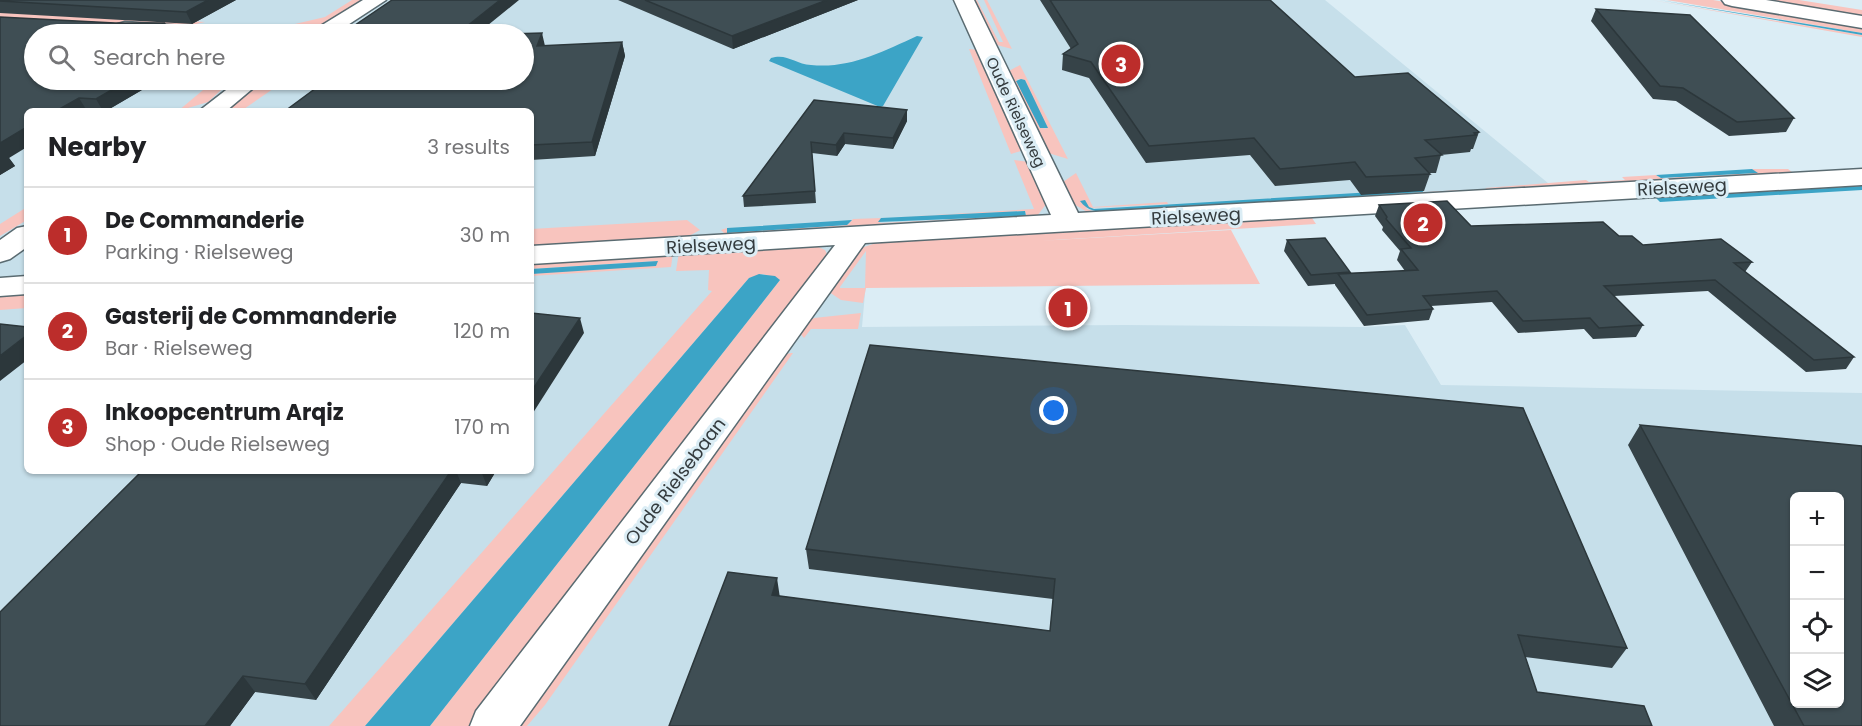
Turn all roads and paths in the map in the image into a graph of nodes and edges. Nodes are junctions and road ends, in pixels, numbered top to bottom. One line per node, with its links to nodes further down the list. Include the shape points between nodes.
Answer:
1 (376, 0): 6 (street)
2 (964, 0): 10 (street, Oude Rielseweg)
3 (1732, 0): 5 (street)
4 (1831, 0): 5 (street)
5 (1859, 17)
6 (337, 24)
7 (239, 90): 8 (street)
8 (215, 108)
9 (1862, 177): 10 (street, Rielseweg)
10 (1069, 224): 12 (street, Rielseweg)
11 (24, 236): 13 (street)
12 (856, 236): 14 (street, Rielseweg); 17 (street, Oude Rielsebaan)
13 (0, 253)
14 (534, 255)
15 (24, 285): 16 (street)
16 (0, 287)
17 (493, 726)

